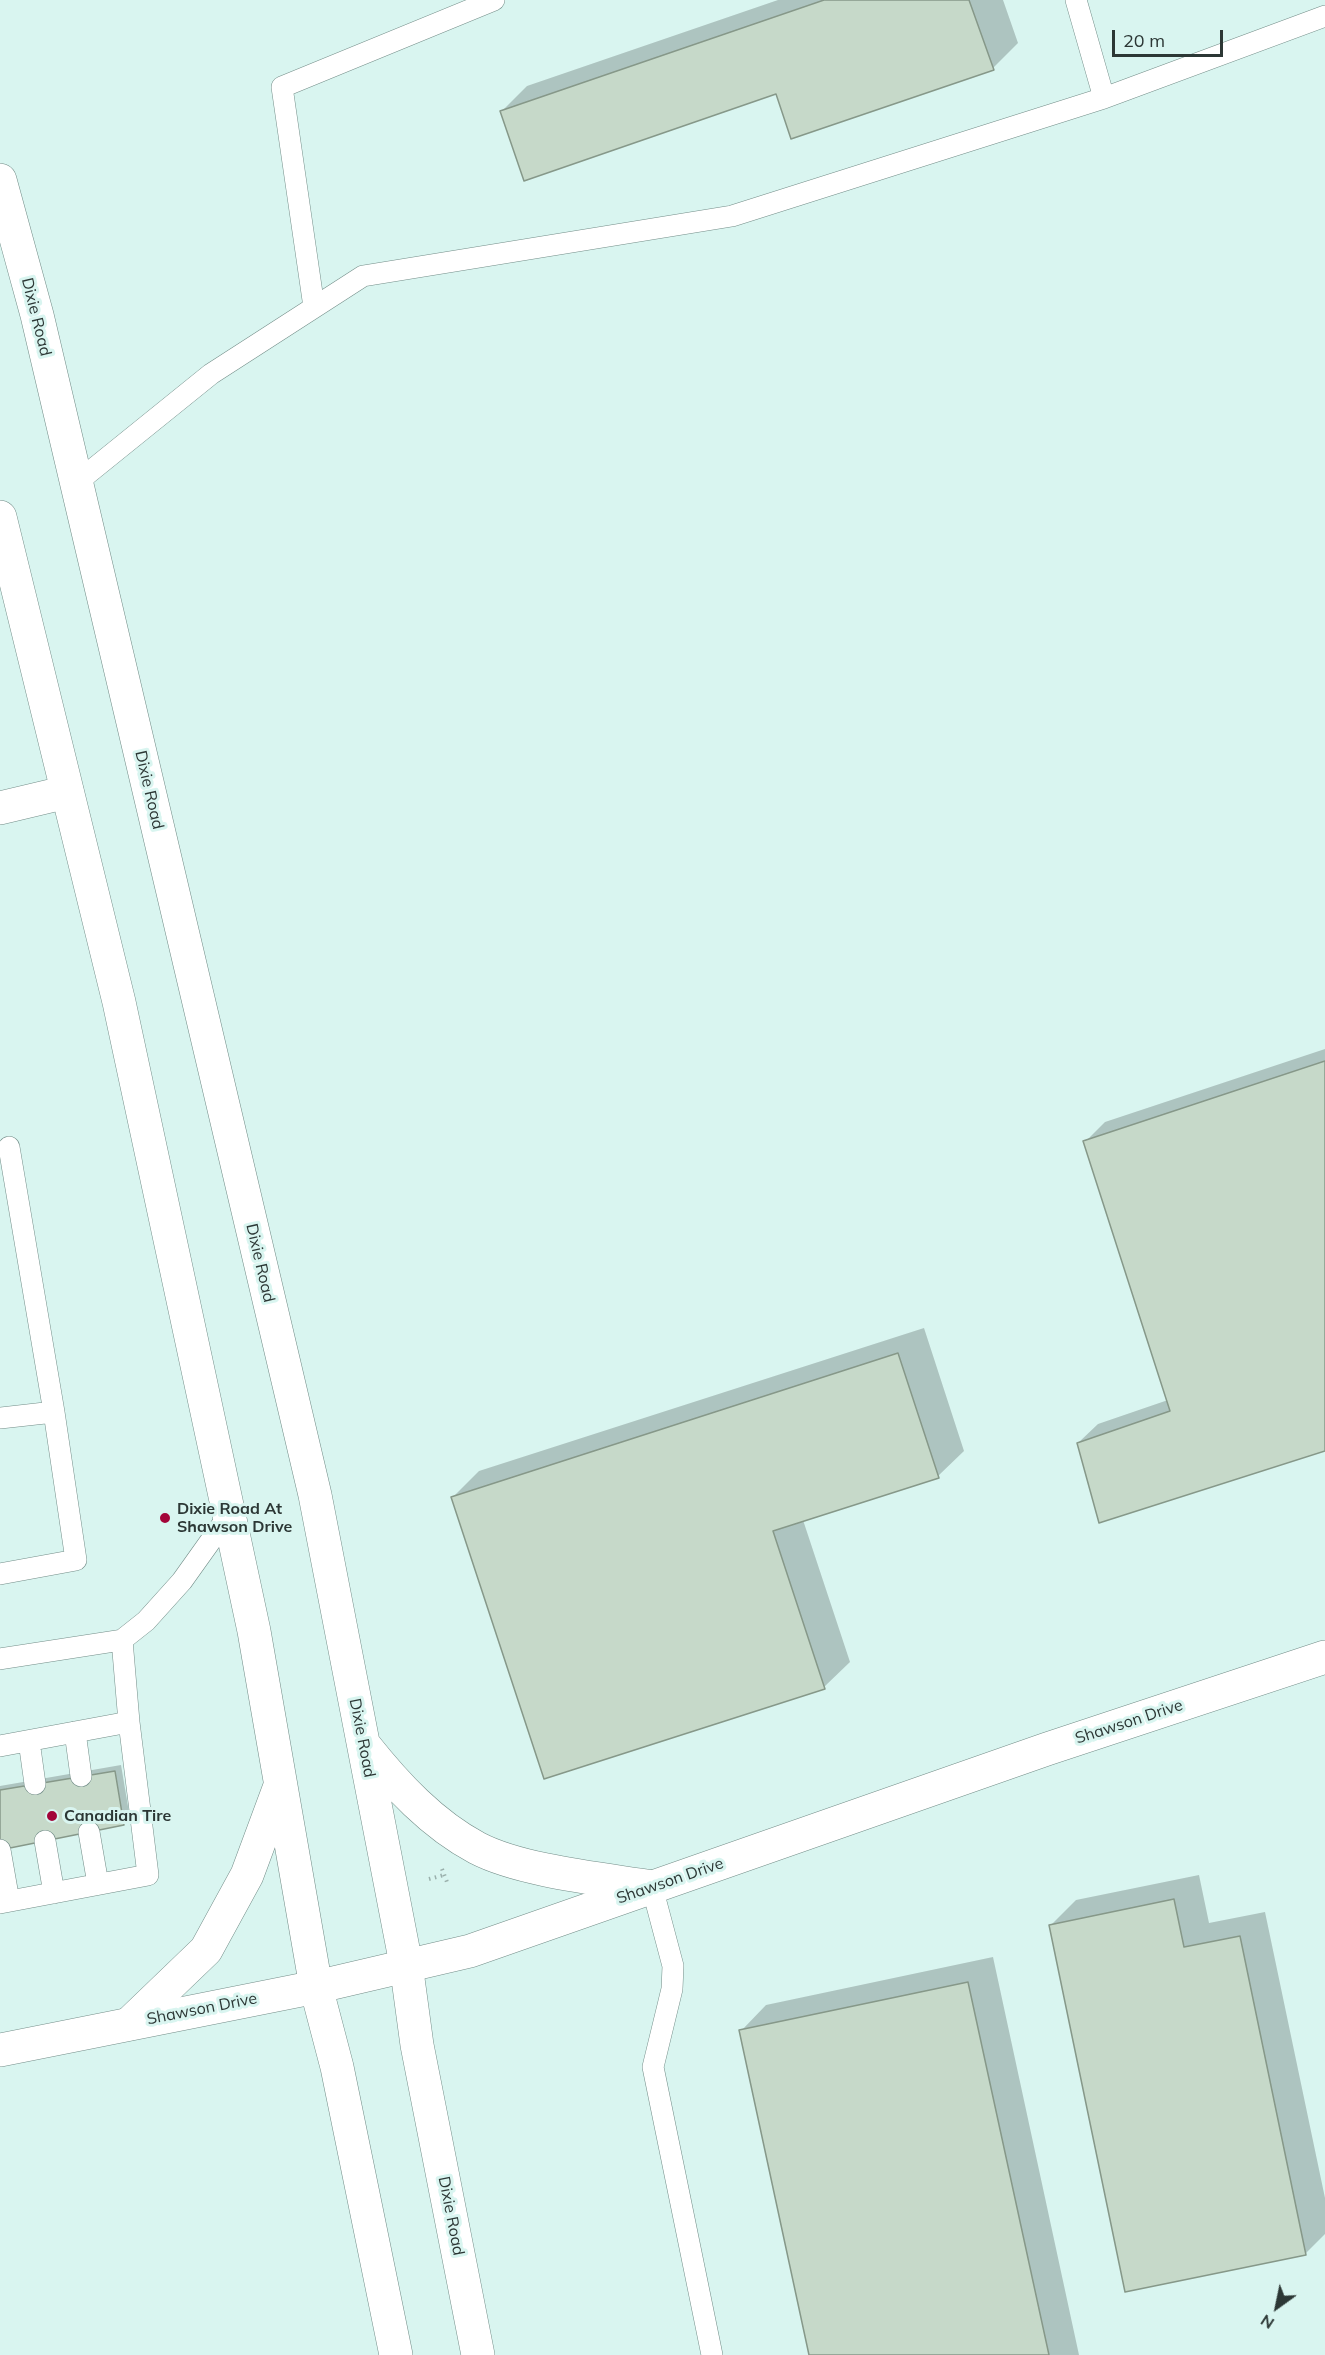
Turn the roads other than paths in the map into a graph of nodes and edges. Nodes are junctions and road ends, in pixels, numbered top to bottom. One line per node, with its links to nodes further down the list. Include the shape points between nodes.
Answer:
1 (494, 0): 6 (lane, via 282,87)
2 (1076, 0): 4 (lane)
3 (1325, 16): 4 (lane)
4 (1104, 98): 6 (lane, via 732,216 363,276)
5 (0, 180): 7 (main road, Dixie Road, via 37,315)
6 (314, 307): 7 (lane, via 211,374)
7 (76, 483): 22 (main road, Dixie Road, via 315,1495)
8 (0, 517): 9 (main road)
9 (67, 792): 10 (main road); 14 (main road, via 119,1002)
10 (0, 808)
11 (9, 1147): 12 (lane)
12 (54, 1412): 13 (lane); 15 (lane, via 76,1560)
13 (0, 1418)
14 (229, 1515): 16 (lane, via 182,1581 146,1621); 26 (main road)
15 (0, 1574)
16 (122, 1640): 18 (lane); 19 (lane)
17 (1325, 1657): 31 (main road, Shawson Drive)
18 (0, 1659)
19 (129, 1722): 20 (lane); 30 (lane, via 148,1875)
20 (75, 1732): 21 (lane); 24 (lane)
21 (29, 1741): 23 (lane); 25 (lane)
22 (363, 1745): 31 (main road, via 434,1820 477,1848 591,1878); 34 (main road, Dixie Road)
23 (0, 1746)
24 (81, 1776)
25 (35, 1784)
26 (280, 1784): 35 (main road); 36 (main road, via 247,1875 206,1950)
27 (89, 1832): 30 (lane)
28 (45, 1841): 32 (lane)
29 (0, 1850): 33 (lane)
30 (98, 1884): 32 (lane)
31 (652, 1887): 34 (main road, Shawson Drive, via 470,1951); 40 (lane, via 673,1966 672,1989 653,2067)
32 (54, 1893): 33 (lane)
33 (5, 1902)
34 (406, 1964): 35 (main road, Shawson Drive); 39 (main road, Dixie Road, via 417,2045)
35 (316, 1987): 36 (main road, Shawson Drive); 38 (main road, via 337,2067)
36 (129, 2024): 37 (main road, Shawson Drive)
37 (0, 2050)
38 (396, 2355)
39 (478, 2355)
40 (712, 2355)

